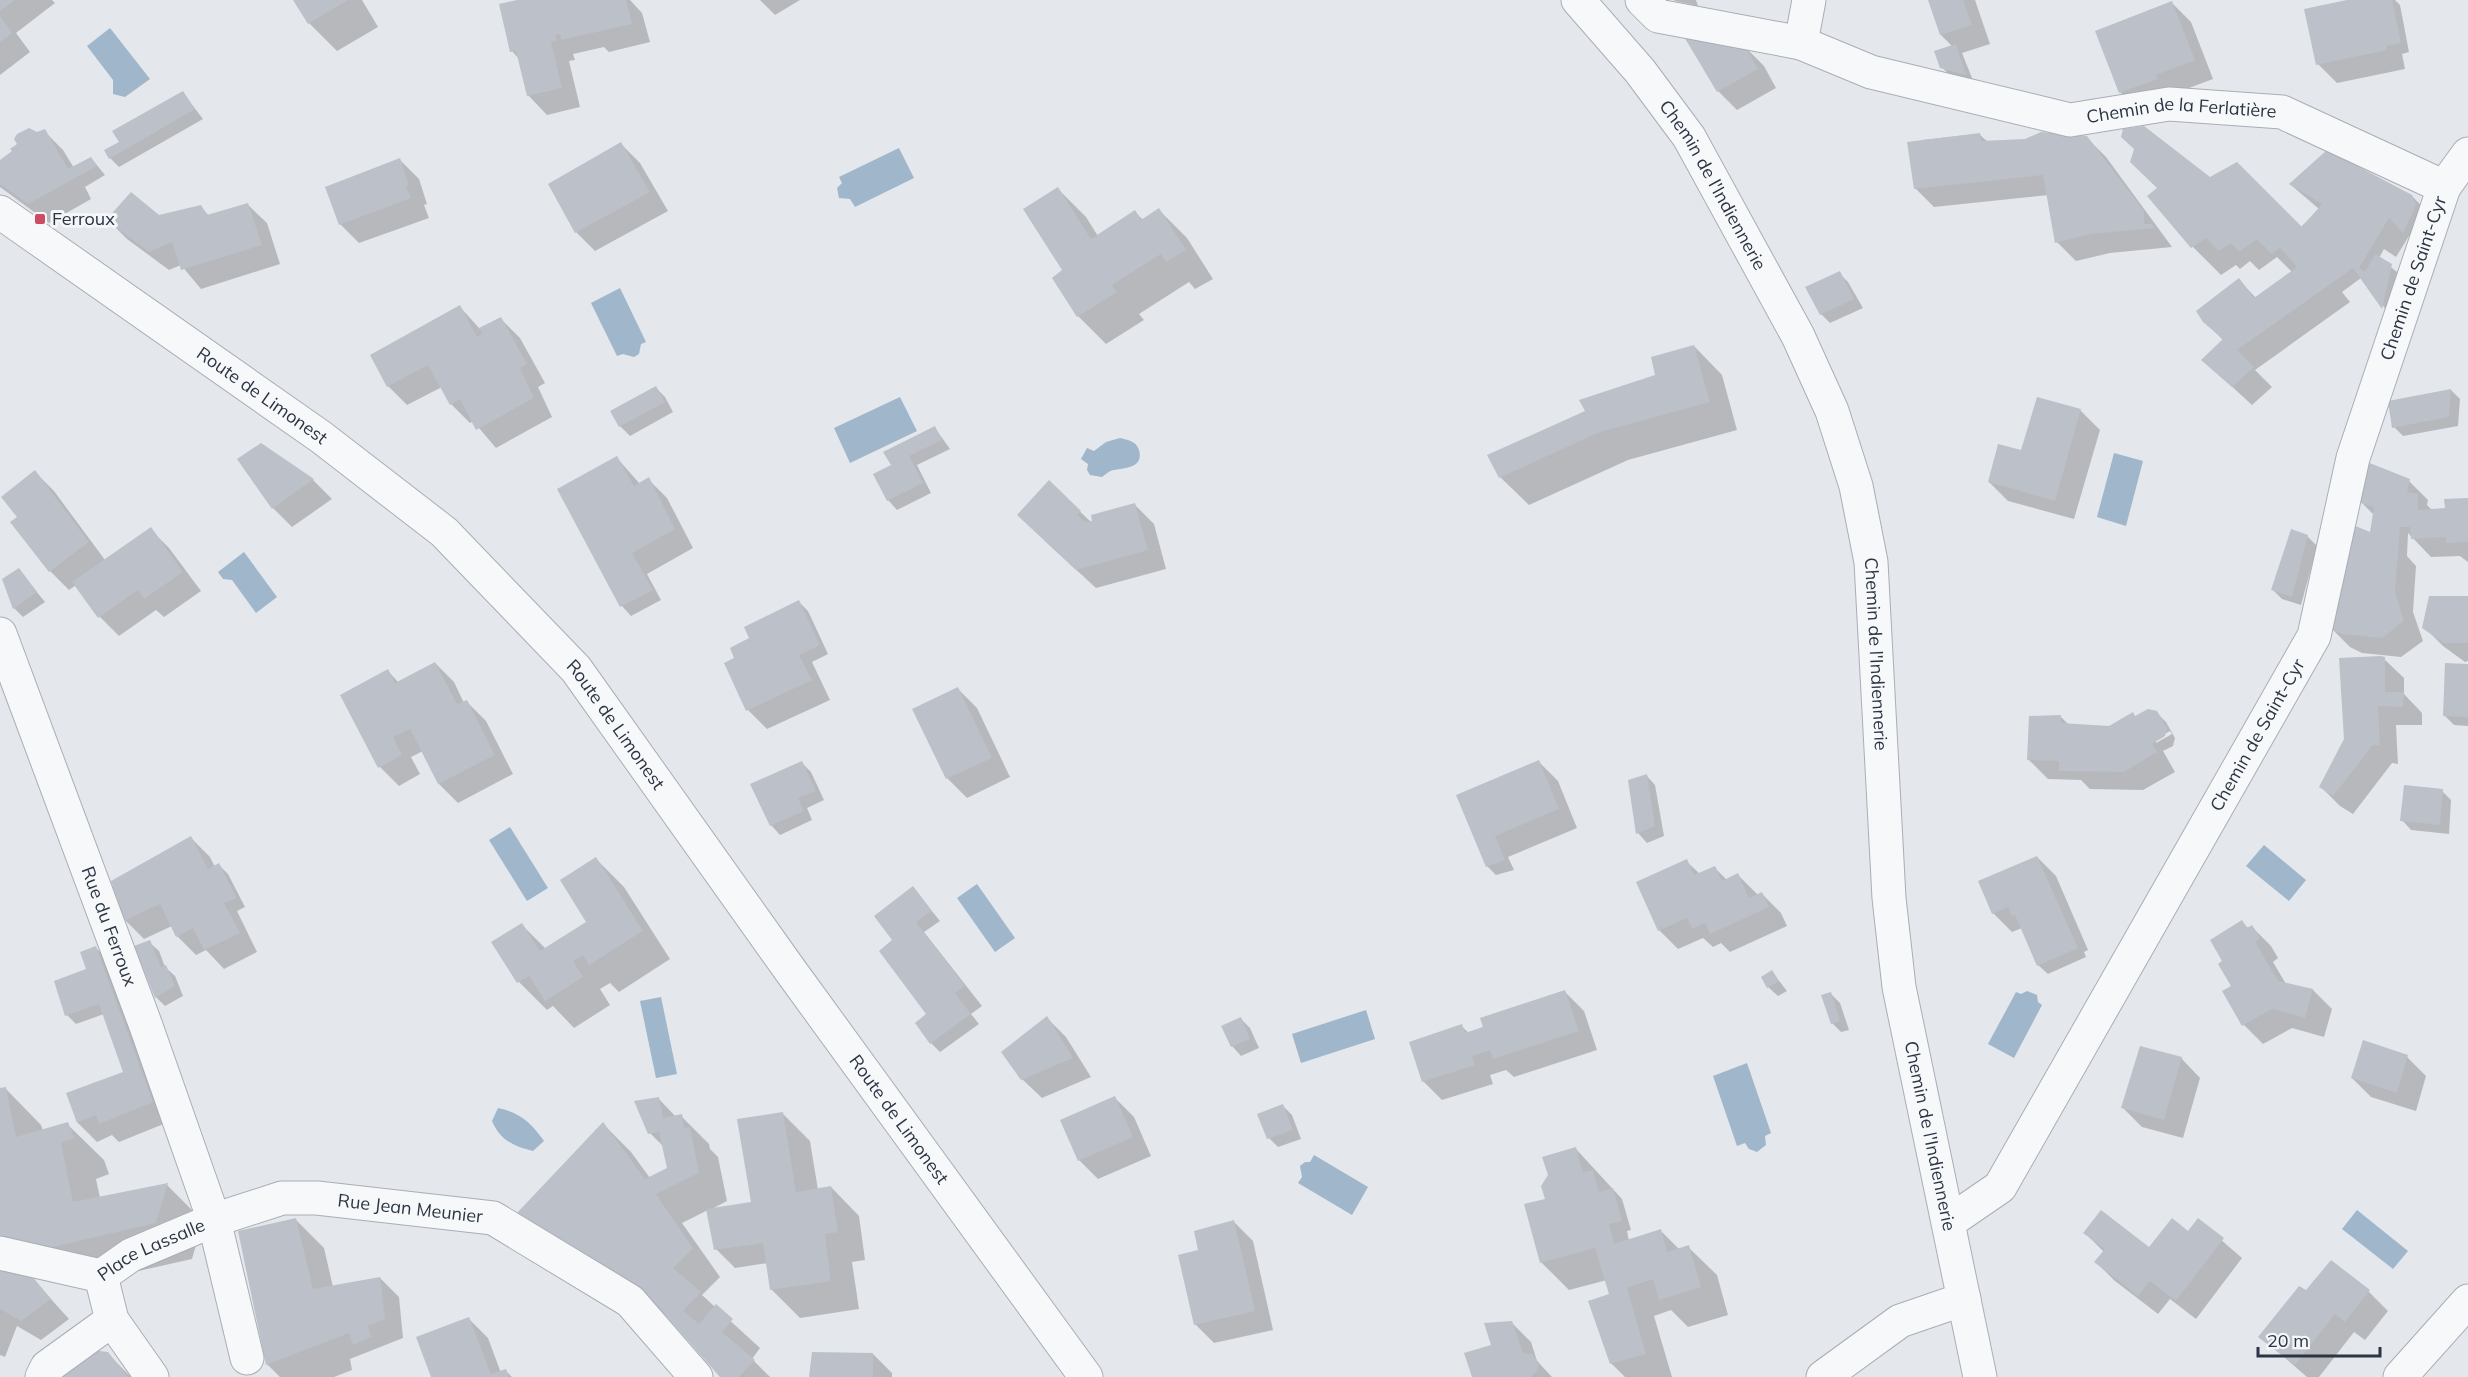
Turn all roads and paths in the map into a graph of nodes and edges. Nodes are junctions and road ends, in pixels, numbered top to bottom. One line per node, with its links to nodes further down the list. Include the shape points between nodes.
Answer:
1 (1578, 0): 10 (street, Chemin de l'Indiennerie, via 1640,71 1689,137 1798,336 1832,411 1856,486 1871,562 1889,897 1899,987)
2 (1642, 0): 4 (street, Chemin de la Ferlatière, via 1658,16)
3 (1809, 0): 4 (street)
4 (1801, 43): 6 (street, Chemin de la Ferlatière, via 1871,72 2070,120 2169,104 2282,112)
5 (2468, 153): 6 (street)
6 (2444, 187): 10 (street, Chemin de Saint-Cyr, via 2353,458 2314,636 2000,1187)
7 (0, 212): 20 (street, Route de Limonest, via 321,437 444,532 576,669)
8 (0, 634): 9 (street, Rue du Ferroux)
9 (214, 1220): 12 (street, Place Lassalle, via 131,1255); 16 (street, Place Lassalle); 19 (street, Rue Jean Meunier, via 282,1198 317,1198 493,1218 630,1301)
10 (1949, 1222): 13 (street, Chemin de l'Indiennerie)
11 (0, 1253): 12 (street)
12 (100, 1276): 15 (street, Place Lassalle)
13 (1964, 1299): 21 (street, via 1900,1321); 22 (street, Chemin de l'Indiennerie)
14 (2468, 1301): 23 (street)
15 (112, 1320): 17 (street, via 47,1367); 18 (street, Place Lassalle)
16 (247, 1358)
17 (42, 1377)
18 (152, 1377)
19 (696, 1377)
20 (1086, 1377)
21 (1823, 1377)
22 (1980, 1377)
23 (2400, 1377)

